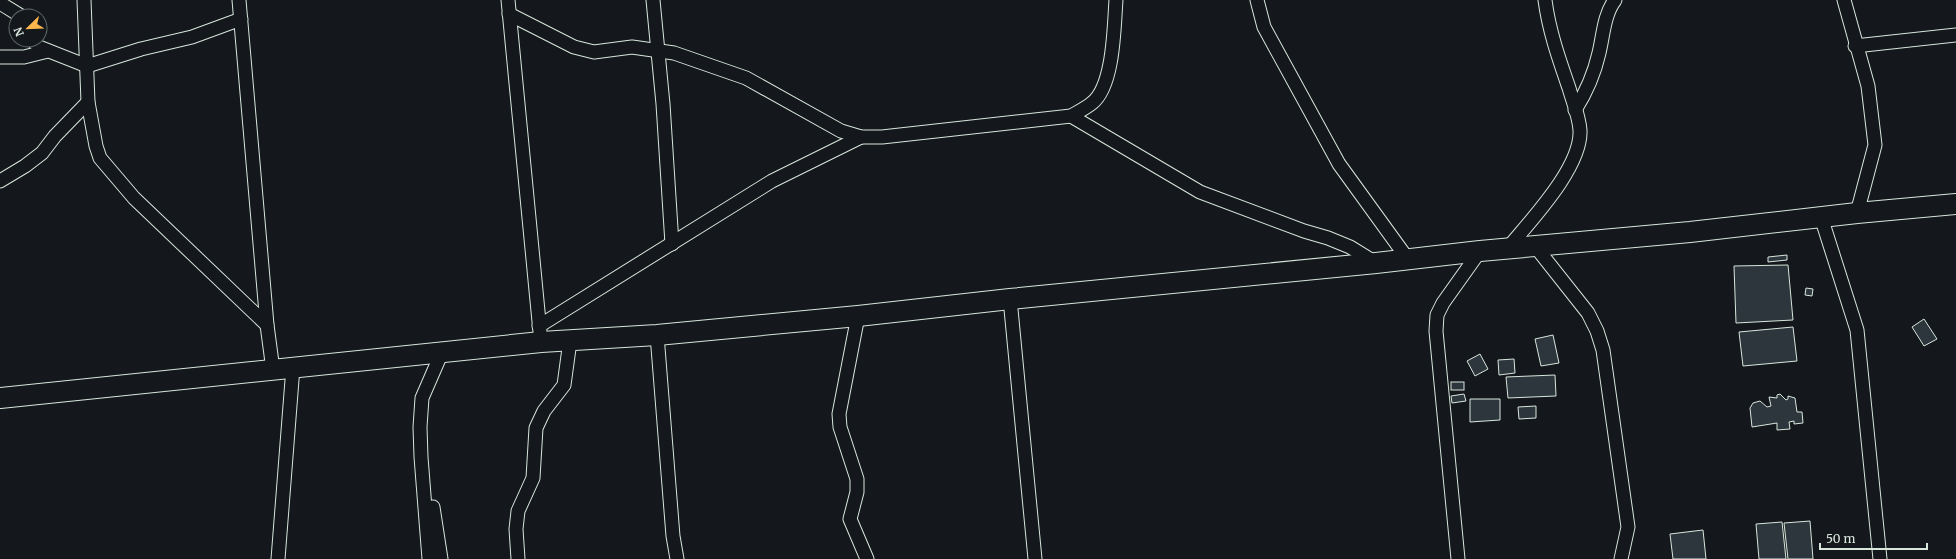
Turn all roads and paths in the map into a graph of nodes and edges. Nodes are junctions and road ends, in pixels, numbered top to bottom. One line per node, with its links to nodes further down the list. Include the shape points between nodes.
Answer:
1 (84, 0): 18 (street)
2 (239, 0): 11 (street)
3 (508, 0): 10 (street)
4 (654, 0): 16 (street)
5 (1116, 0): 21 (street, via 1106,82 1093,103)
6 (1257, 0): 31 (street, via 1264,27 1339,164)
7 (1545, 0): 20 (street, via 1548,24)
8 (1614, 0): 20 (street, via 1588,90)
9 (1844, 0): 13 (street)
10 (509, 14): 16 (street, via 574,47 594,52 632,47); 36 (street)
11 (241, 19): 18 (street, via 192,37 140,49); 35 (street)
12 (1956, 35): 13 (street)
13 (1855, 46): 25 (street, via 1868,86 1875,145)
14 (42, 48): 15 (street)
15 (48, 50): 17 (street, via 24,57); 18 (street)
16 (658, 51): 22 (street, via 674,53 746,78 841,132); 27 (street)
17 (0, 57)
18 (87, 66): 19 (street)
19 (88, 102): 23 (street, via 42,153); 35 (street, via 96,146 104,164 134,198)
20 (1576, 110): 29 (street, via 1580,131 1574,157 1559,185)
21 (1071, 116): 22 (street, via 882,137); 32 (street, via 1200,192 1328,238 1350,247)
22 (861, 137): 27 (street, via 772,181)
23 (0, 181)
24 (1956, 204): 25 (main road)
25 (1857, 213): 26 (main road)
26 (1821, 217): 28 (main road); 53 (street, via 1856,330)
27 (672, 244): 36 (street)
28 (1534, 246): 29 (main road); 52 (street, via 1588,313 1603,350 1628,527)
29 (1508, 248): 30 (main road)
30 (1480, 251): 31 (main road); 51 (street, via 1443,302 1436,320)
31 (1407, 258): 32 (main road)
32 (1376, 263): 33 (main road)
33 (1010, 299): 34 (main road); 50 (street)
34 (858, 316): 37 (main road); 49 (street, via 839,414 840,427 857,479 857,492 850,519)
35 (267, 325): 41 (street)
36 (540, 334): 38 (main road); 39 (main road)
37 (657, 335): 38 (main road); 48 (street)
38 (570, 341): 47 (street, via 564,385 544,411 536,428 533,478 518,511)
39 (442, 352): 40 (main road); 43 (street, via 422,398)
40 (293, 367): 41 (main road); 44 (street)
41 (273, 370): 42 (main road)
42 (0, 398)
43 (421, 457): 45 (street); 46 (street, via 429,480)
44 (278, 559)
45 (430, 559)
46 (441, 559)
47 (518, 559)
48 (677, 559)
49 (867, 559)
50 (1035, 559)
51 (1458, 559)
52 (1621, 559)
53 (1880, 559)

